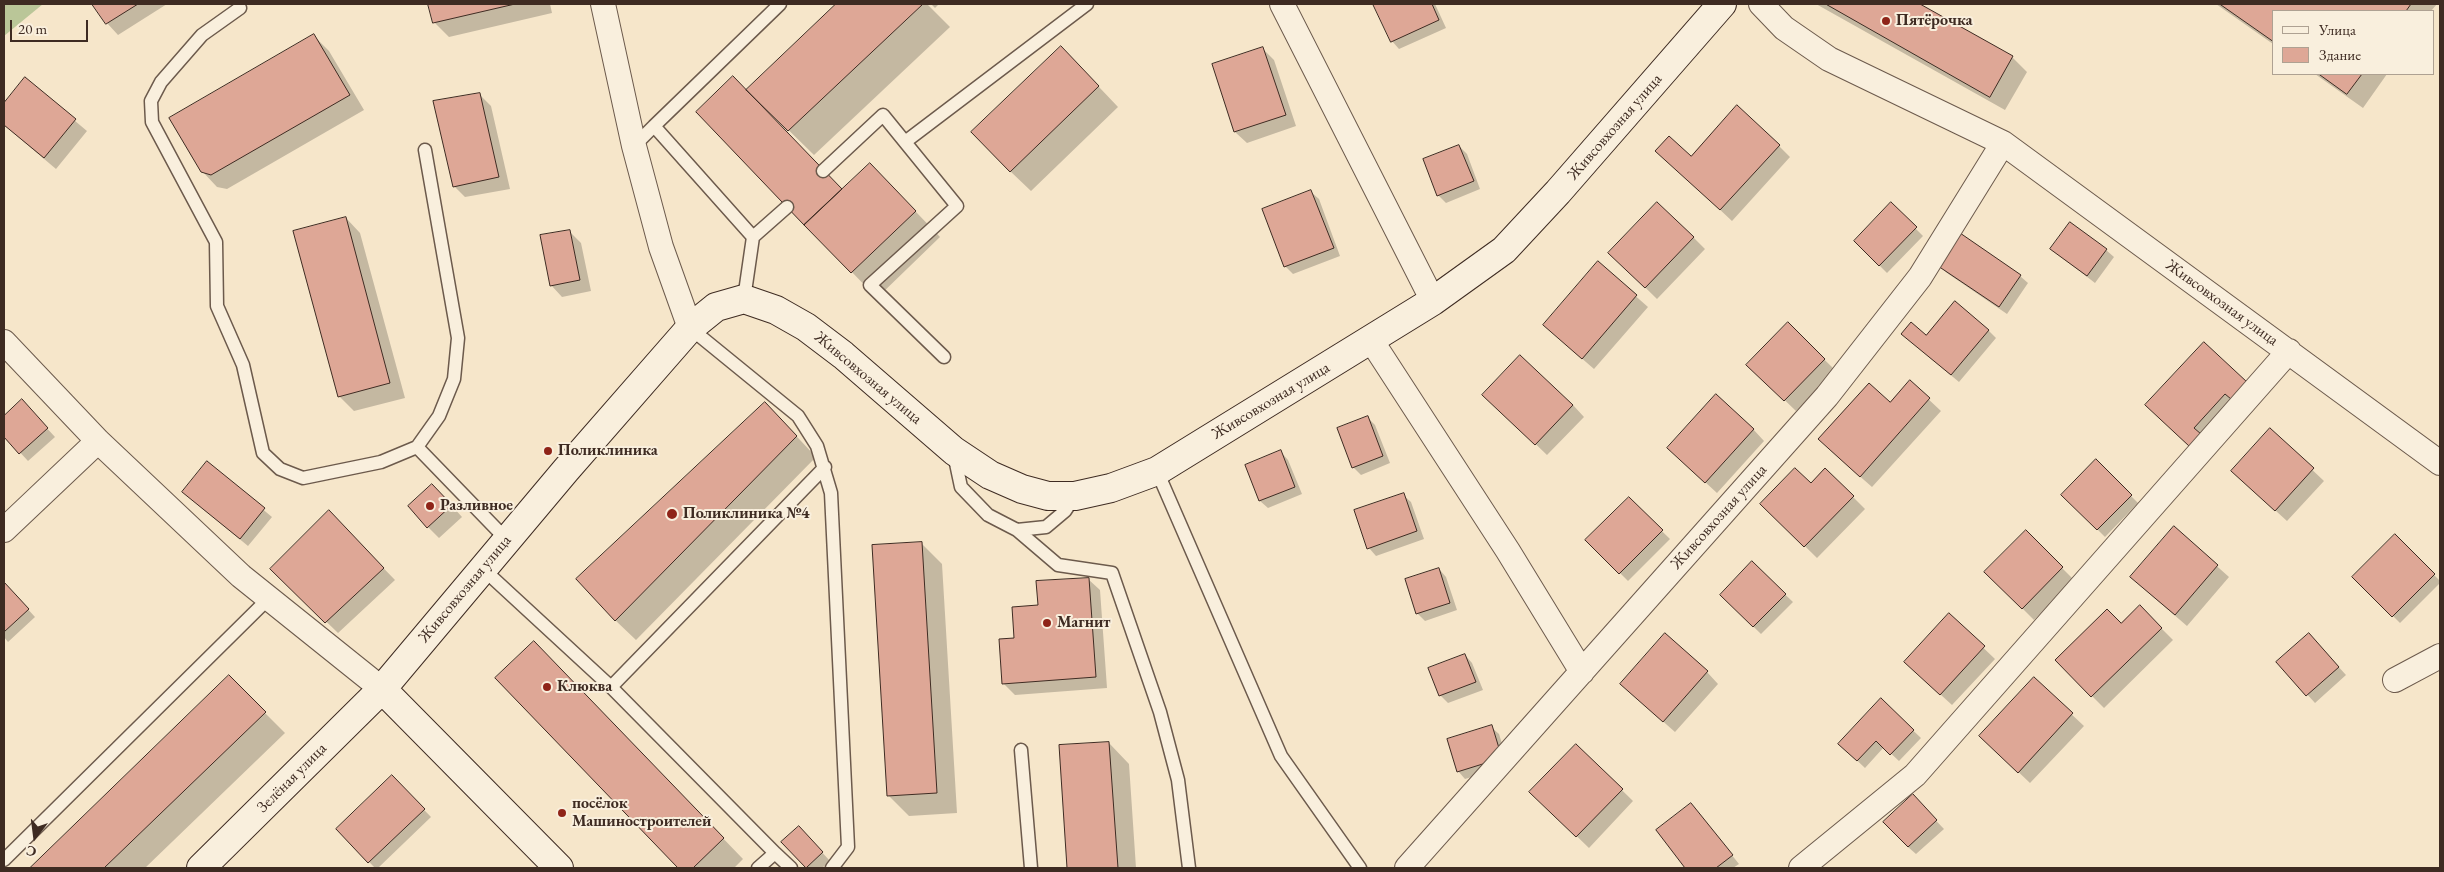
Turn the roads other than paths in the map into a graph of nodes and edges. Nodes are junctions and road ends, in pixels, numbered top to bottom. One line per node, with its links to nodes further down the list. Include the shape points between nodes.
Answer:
1 (603, 4): 11 (street)
2 (780, 4): 8 (lane)
3 (1088, 4): 9 (lane)
4 (1282, 4): 17 (street)
5 (1722, 4): 17 (street, Живсовхозная улица, via 1504,250)
6 (1760, 4): 10 (street, Живсовхозная улица, via 1784,28 1829,59)
7 (240, 8): 24 (lane, via 202,35 161,82 151,101 152,122 216,242 217,306 243,365 263,453 280,469 303,478 381,462)
8 (654, 126): 11 (lane); 15 (lane)
9 (905, 142): 13 (lane, via 883,115); 22 (lane, via 957,206 870,285)
10 (2003, 143): 21 (street, Живсовхозная улица); 36 (street, Живсовхозная улица, via 1920,277 1827,396)
11 (634, 146): 18 (street, via 661,247)
12 (425, 150): 24 (lane, via 458,338 454,379 439,416)
13 (822, 171)
14 (787, 207): 15 (lane)
15 (753, 237): 16 (lane)
16 (744, 299): 18 (street, Живсовхозная улица, via 716,308); 25 (street, Живсовхозная улица, via 776,310 806,327)
17 (1433, 301): 19 (street, Живсовхозная улица)
18 (690, 328): 27 (lane, via 798,416 817,446); 32 (street, Живсовхозная улица)
19 (1371, 340): 28 (street, Живсовхозная улица); 36 (street)
20 (4, 342): 23 (street)
21 (2289, 351): 26 (street, Живсовхозная улица); 52 (street, via 1915,775)
22 (944, 358)
23 (98, 441): 30 (street); 34 (street, via 241,576)
24 (417, 447): 32 (lane)
25 (954, 451): 29 (street, Живсовхозная улица, via 990,475 1022,489 1048,496); 31 (lane, via 961,487 988,515)
26 (2440, 463)
27 (825, 467): 38 (lane); 47 (lane, via 831,493 848,847)
28 (1157, 471): 29 (street, Живсовхозная улица, via 1111,488); 50 (lane, via 1281,756)
29 (1075, 496): 31 (lane, via 1065,511 1046,528)
30 (4, 530)
31 (1017, 530): 49 (lane, via 1058,565 1112,573 1160,712 1178,780)
32 (506, 539): 33 (street, Живсовхозная улица)
33 (482, 568): 38 (lane); 39 (street, Живсовхозная улица)
34 (269, 598): 39 (street); 42 (lane)
35 (2440, 656): 37 (street)
36 (1582, 672): 51 (street, Живсовхозная улица)
37 (2395, 680)
38 (611, 687): 41 (lane)
39 (382, 688): 43 (street, Зелёная улица); 44 (street)
40 (1022, 750): 48 (lane)
41 (775, 853): 45 (lane); 46 (lane)
42 (4, 860)
43 (201, 868)
44 (560, 868)
45 (758, 868)
46 (791, 868)
47 (832, 868)
48 (1031, 868)
49 (1189, 868)
50 (1360, 868)
51 (1406, 868)
52 (1801, 868)

